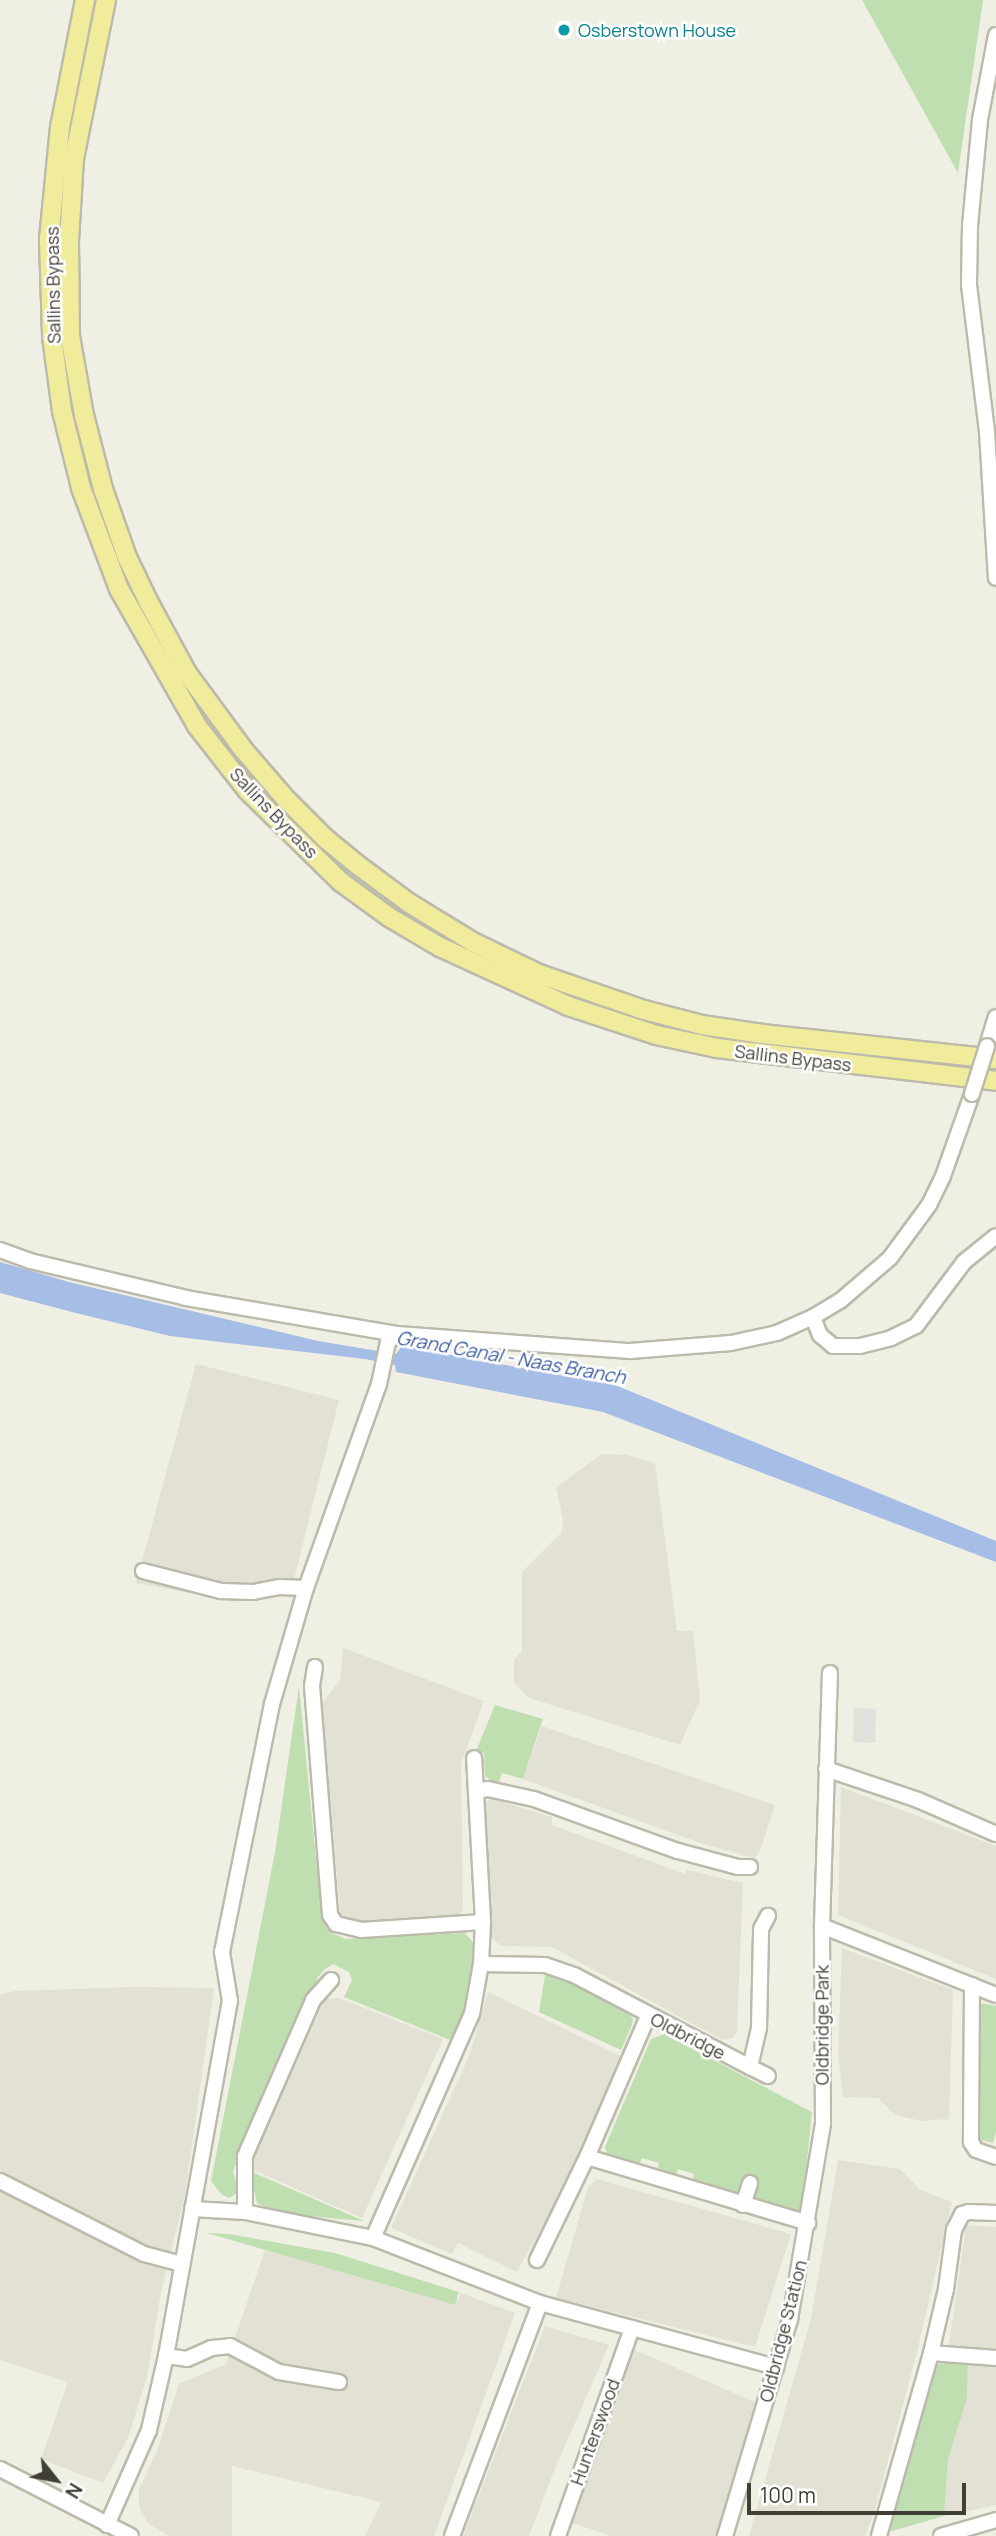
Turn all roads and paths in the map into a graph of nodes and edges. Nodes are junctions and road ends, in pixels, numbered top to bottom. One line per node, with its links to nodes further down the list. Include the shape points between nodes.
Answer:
1 (85, 0): 7 (main road, Sallins Bypass, via 60,127 49,240 52,337 62,411 81,488 119,589 197,726 247,790 341,882 388,917 452,953 568,1006 656,1035 716,1048)
2 (106, 0): 6 (main road, Sallins Bypass, via 74,159 69,241 71,336 84,415 127,557 187,673 242,748 293,806 359,866 473,942 539,974 702,1025)
3 (996, 35): 4 (street, via 980,120 970,226 970,275)
4 (996, 578)
5 (996, 1017): 6 (street)
6 (992, 1053): 10 (street, bridge, via 929,1205 904,1241 858,1286)
7 (996, 1081)
8 (996, 1236): 10 (street, via 964,1262 916,1326 891,1338 860,1346 833,1346 820,1335)
9 (0, 1250): 11 (street, via 186,1298)
10 (813, 1317): 11 (street, via 778,1333 731,1343 630,1351)
11 (393, 1338): 13 (street)
12 (143, 1571): 13 (street, via 221,1591)
13 (306, 1588): 37 (street, via 272,1704 222,1952 230,2001)
14 (315, 1667): 22 (street, via 312,1686 330,1915 336,1924 361,1930)
15 (831, 1673): 17 (street, Oldbridge Park)
16 (474, 1758): 18 (street)
17 (826, 1769): 19 (street, via 918,1800); 23 (street, Oldbridge Park)
18 (476, 1791): 20 (street, via 488,1789 534,1800 678,1851); 22 (street)
19 (996, 1834)
20 (750, 1867)
21 (768, 1916): 29 (street, via 761,1930 759,2028)
22 (483, 1922): 24 (street)
23 (822, 1926): 26 (street); 31 (street, Oldbridge Park)
24 (481, 1964): 28 (street, Oldbridge, via 545,1965 575,1975); 41 (street, via 472,2014)
25 (331, 1980): 38 (street, via 313,2000 245,2156)
26 (972, 1985): 27 (street); 33 (street, via 971,2142 976,2150)
27 (996, 1995)
28 (648, 2016): 29 (street, Oldbridge); 32 (street)
29 (750, 2067): 30 (street, Oldbridge)
30 (768, 2076)
31 (823, 2123): 40 (street, Oldbridge Station)
32 (587, 2157): 36 (street); 42 (street)
33 (996, 2157)
34 (0, 2181): 43 (street, via 145,2254)
35 (750, 2183): 36 (street)
36 (743, 2205): 40 (street)
37 (192, 2209): 38 (street); 43 (street)
38 (245, 2212): 41 (street)
39 (996, 2213): 46 (street, via 969,2212 959,2219)
40 (808, 2223): 49 (street, Oldbridge Station)
41 (373, 2238): 44 (street)
42 (537, 2260)
43 (182, 2264): 47 (street)
44 (540, 2303): 45 (street); 55 (street)
45 (632, 2328): 49 (street); 56 (street, Hunterswood)
46 (931, 2353): 48 (street); 58 (street)
47 (166, 2356): 50 (street, via 187,2359 230,2346 279,2372); 53 (street, via 149,2430)
48 (996, 2358)
49 (776, 2367): 57 (street, Oldbridge Station)
50 (339, 2382)
51 (0, 2469): 53 (street)
52 (996, 2520): 59 (street)
53 (107, 2525): 54 (street)
54 (131, 2536)
55 (452, 2536)
56 (558, 2536)
57 (725, 2536)
58 (879, 2536)
59 (941, 2536)

